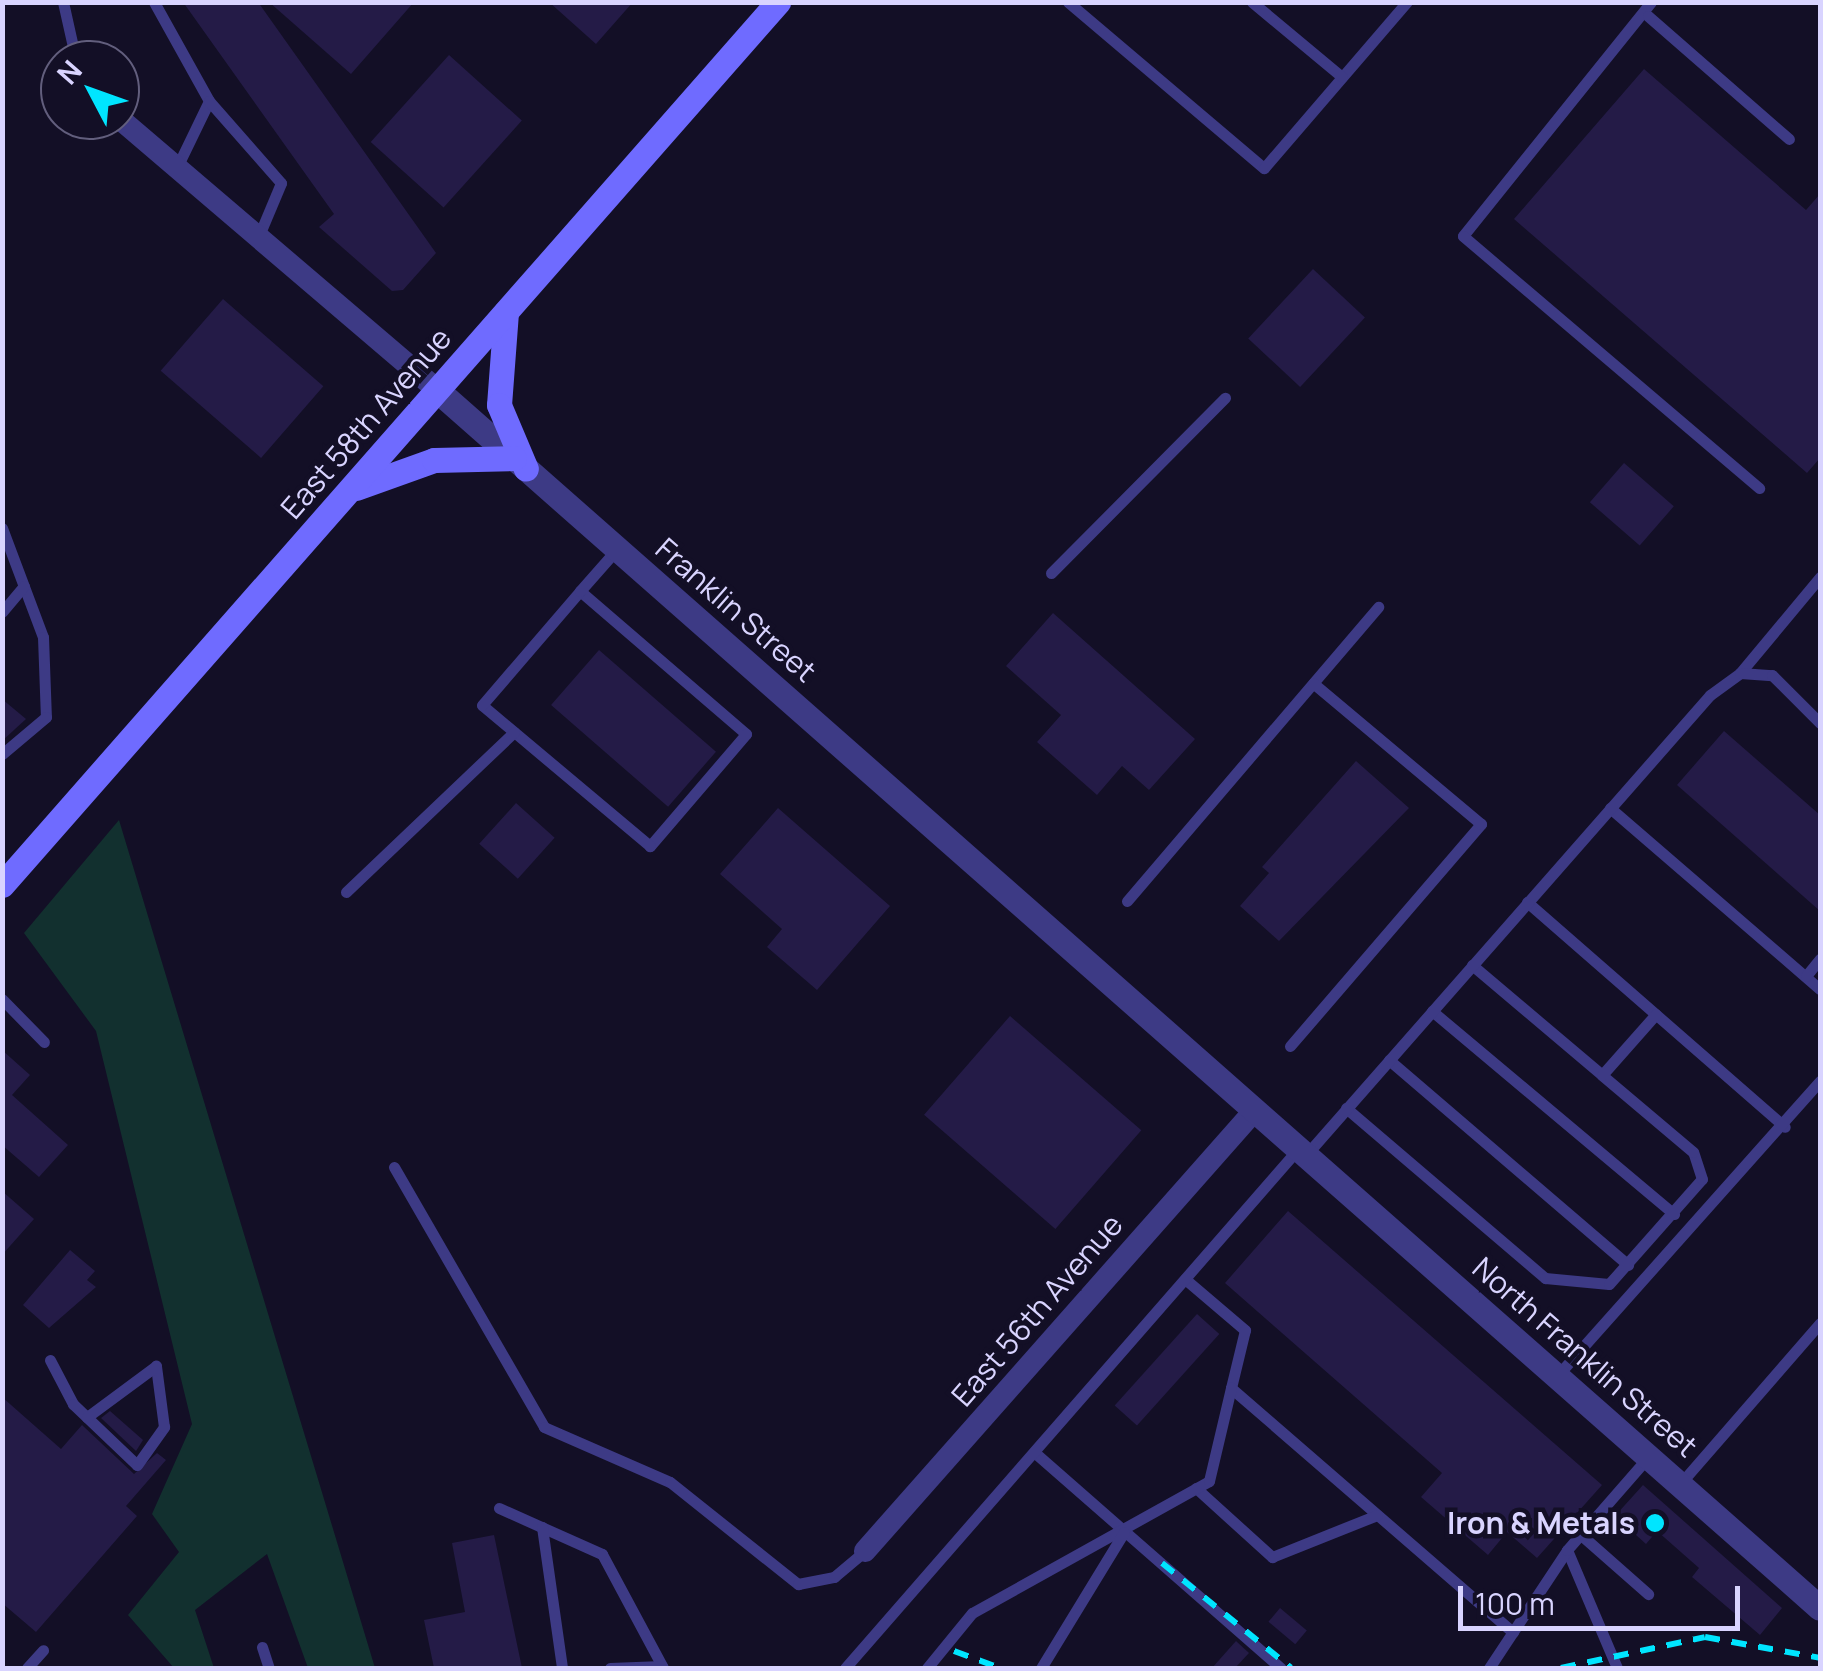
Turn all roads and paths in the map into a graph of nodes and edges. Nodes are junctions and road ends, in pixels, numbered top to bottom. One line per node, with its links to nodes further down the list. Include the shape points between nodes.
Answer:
1 (64, 2): 9 (lane)
2 (154, 2): 11 (lane)
3 (778, 2): 16 (main road, East 58th Avenue)
4 (1068, 2): 10 (lane, via 1264,168)
5 (1252, 2): 10 (lane)
6 (1407, 2): 10 (lane)
7 (1650, 2): 8 (lane)
8 (1648, 16): 13 (lane); 20 (lane, via 1463,236)
9 (72, 40)
10 (1342, 77)
11 (208, 102): 14 (lane); 15 (lane, via 280,182)
12 (140, 135): 14 (street, Franklin Street)
13 (1788, 139)
14 (178, 165): 15 (street, Franklin Street)
15 (260, 232): 17 (street, Franklin Street)
16 (506, 312): 17 (main road, East 58th Avenue); 19 (main road, via 498,405)
17 (438, 392): 19 (street, Franklin Street); 21 (main road, East 58th Avenue)
18 (1225, 398): 24 (lane)
19 (520, 464): 21 (main road, via 434,460); 23 (street, Franklin Street)
20 (1759, 488)
21 (352, 489): 36 (main road, East 58th Avenue)
22 (2, 528): 26 (lane)
23 (616, 549): 27 (lane); 53 (street, Franklin Street)
24 (1051, 573)
25 (1820, 577): 30 (lane)
26 (24, 586): 29 (lane); 34 (lane, via 42,637 46,717)
27 (580, 592): 33 (lane, via 482,705); 33 (lane, via 746,734 650,846)
28 (1378, 606): 31 (lane)
29 (2, 612)
30 (1740, 673): 32 (lane, via 1772,675); 35 (lane)
31 (1313, 682): 38 (lane); 48 (lane, via 1481,824)
32 (1820, 723)
33 (514, 732): 37 (lane)
34 (2, 754)
35 (1610, 808): 39 (lane); 42 (lane)
36 (2, 885)
37 (346, 892)
38 (1126, 901)
39 (1527, 902): 41 (lane); 46 (lane)
40 (1820, 959): 42 (lane)
41 (1472, 965): 45 (lane); 50 (lane)
42 (1806, 976): 43 (lane)
43 (1820, 989)
44 (2, 998): 47 (lane)
45 (1432, 1010): 49 (lane); 57 (lane)
46 (1656, 1014): 50 (lane); 54 (lane)
47 (44, 1042)
48 (1290, 1046)
49 (1389, 1060): 52 (lane); 58 (lane)
50 (1602, 1076): 57 (lane, via 1703,1164)
51 (1820, 1081): 54 (lane)
52 (1346, 1108): 55 (lane); 58 (lane, via 1545,1278 1609,1284)
53 (1255, 1110): 55 (street, Franklin Street); 75 (street, East 56th Avenue)
54 (1785, 1127): 62 (lane)
55 (1302, 1152): 59 (lane); 62 (street, North Franklin Street)
56 (394, 1167): 75 (lane, via 544,1427 670,1482 798,1584 834,1577)
57 (1674, 1214): 58 (lane)
58 (1628, 1266)
59 (1185, 1279): 63 (lane, via 1244,1330); 65 (lane)
60 (1820, 1323): 67 (lane)
61 (50, 1360): 64 (lane)
62 (1558, 1376): 66 (street, North Franklin Street)
63 (1231, 1388): 68 (lane, via 1209,1480); 70 (lane)
64 (87, 1417): 64 (lane, via 137,1464 164,1427 156,1366)
65 (1034, 1452): 72 (lane); 86 (lane)
66 (1648, 1456): 67 (street, North Franklin Street); 73 (lane)
67 (1680, 1484): 77 (street, North Franklin Street)
68 (1196, 1488): 70 (lane, via 1272,1557); 72 (lane)
69 (499, 1508): 71 (lane)
70 (1377, 1515): 78 (lane)
71 (542, 1527): 81 (lane, via 602,1554); 84 (lane)
72 (1126, 1528): 87 (lane, via 972,1613); 88 (lane); 89 (lane)
73 (1580, 1534): 74 (lane); 76 (lane)
74 (1567, 1550): 78 (lane); 91 (lane)
75 (865, 1551)
76 (1648, 1594)
77 (1820, 1608)
78 (1513, 1632): 90 (lane)
79 (262, 1648): 83 (lane)
80 (43, 1650): 82 (lane)
81 (663, 1667): 85 (lane)
82 (27, 1668)
83 (269, 1668)
84 (562, 1668)
85 (610, 1668)
86 (845, 1668)
87 (927, 1668)
88 (1041, 1668)
89 (1282, 1668)
90 (1489, 1668)
91 (1617, 1668)

